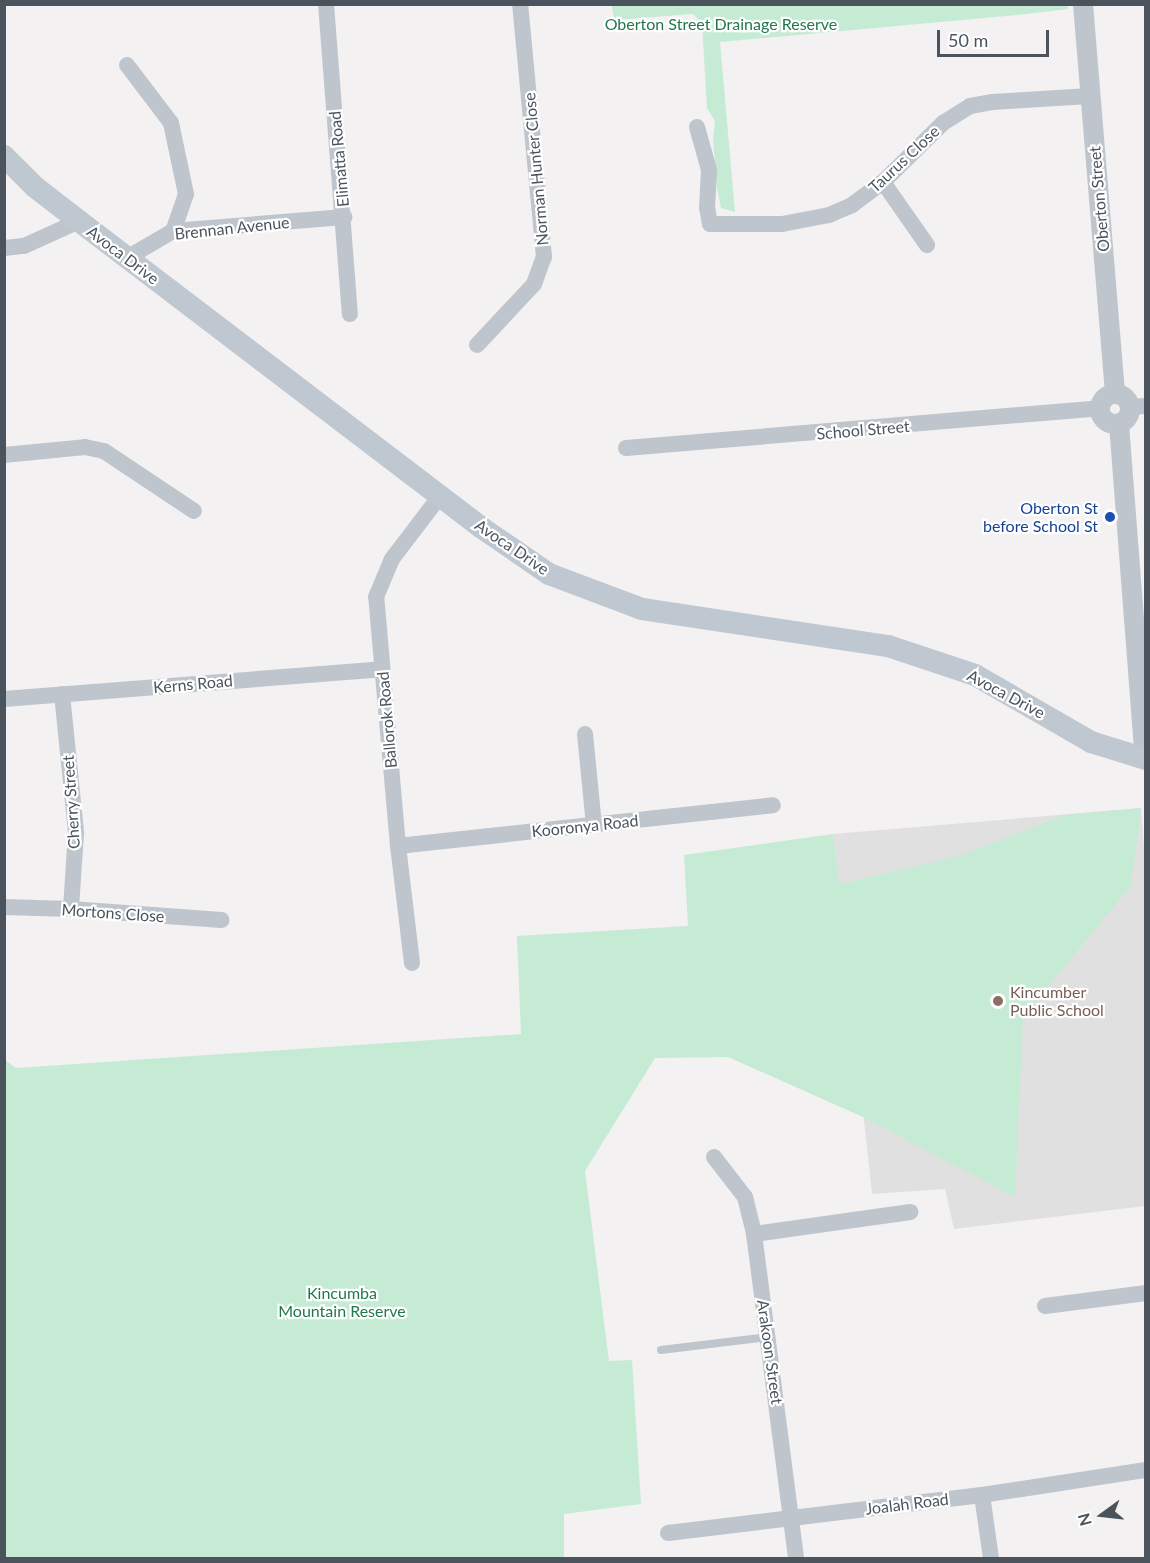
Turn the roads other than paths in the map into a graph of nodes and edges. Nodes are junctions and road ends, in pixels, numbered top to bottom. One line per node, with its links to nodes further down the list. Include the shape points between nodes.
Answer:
1 (326, 4): 9 (street, Elimatta Road)
2 (520, 4): 16 (street, Norman Hunter Close, via 544,257 534,284)
3 (1083, 4): 5 (street, Oberton Street)
4 (127, 65): 11 (street, via 171,123 186,194)
5 (1090, 96): 8 (street, Taurus Close, via 970,106 943,123); 18 (street, Oberton Street)
6 (697, 127): 8 (street, Taurus Close, via 709,170 710,224 754,226 806,221 852,205)
7 (4, 156): 10 (main road, Avoca Drive, via 35,187)
8 (883, 182): 12 (street)
9 (344, 217): 11 (street, Brennan Avenue); 15 (street, Elimatta Road)
10 (79, 221): 13 (street, via 24,246); 14 (main road, Avoca Drive)
11 (173, 231): 14 (street, Brennan Avenue)
12 (927, 245)
13 (4, 248)
14 (127, 258): 21 (main road, Avoca Drive)
15 (350, 314)
16 (477, 345)
17 (1100, 408): 18 (street, via 1105,398); 19 (street, School Street)
18 (1127, 408): 27 (street, Oberton Street)
19 (626, 448)
20 (4, 455): 22 (street, via 85,447 104,451)
21 (440, 496): 23 (street, Ballorok Road, via 392,559 376,597); 27 (main road, Avoca Drive, via 549,574 642,609 888,646 975,675 1091,742)
22 (194, 511)
23 (382, 669): 24 (street, Kerns Road); 30 (street, Ballorok Road)
24 (62, 694): 25 (street, Kerns Road); 32 (street, Cherry Street, via 76,833)
25 (4, 699)
26 (585, 734): 29 (street)
27 (1145, 759)
28 (773, 805): 29 (street, Kooronya Road)
29 (594, 825): 30 (street, Kooronya Road)
30 (398, 846): 34 (street, Ballorok Road)
31 (4, 908): 32 (street, Mortons Close)
32 (71, 909): 33 (street, Mortons Close)
33 (222, 920)
34 (412, 963)
35 (714, 1157): 37 (street, Arakoon Street, via 745,1197)
36 (910, 1212): 37 (street)
37 (754, 1234): 40 (street, Arakoon Street)
38 (1146, 1293): 39 (street)
39 (1045, 1306)
40 (768, 1337): 41 (lane); 44 (street, Arakoon Street)
41 (661, 1350)
42 (1146, 1470): 43 (street, Joalah Road)
43 (982, 1495): 44 (street, Joalah Road); 47 (street)
44 (791, 1518): 45 (street, Joalah Road); 46 (street, Arakoon Street)
45 (668, 1533)
46 (796, 1558)
47 (991, 1558)

